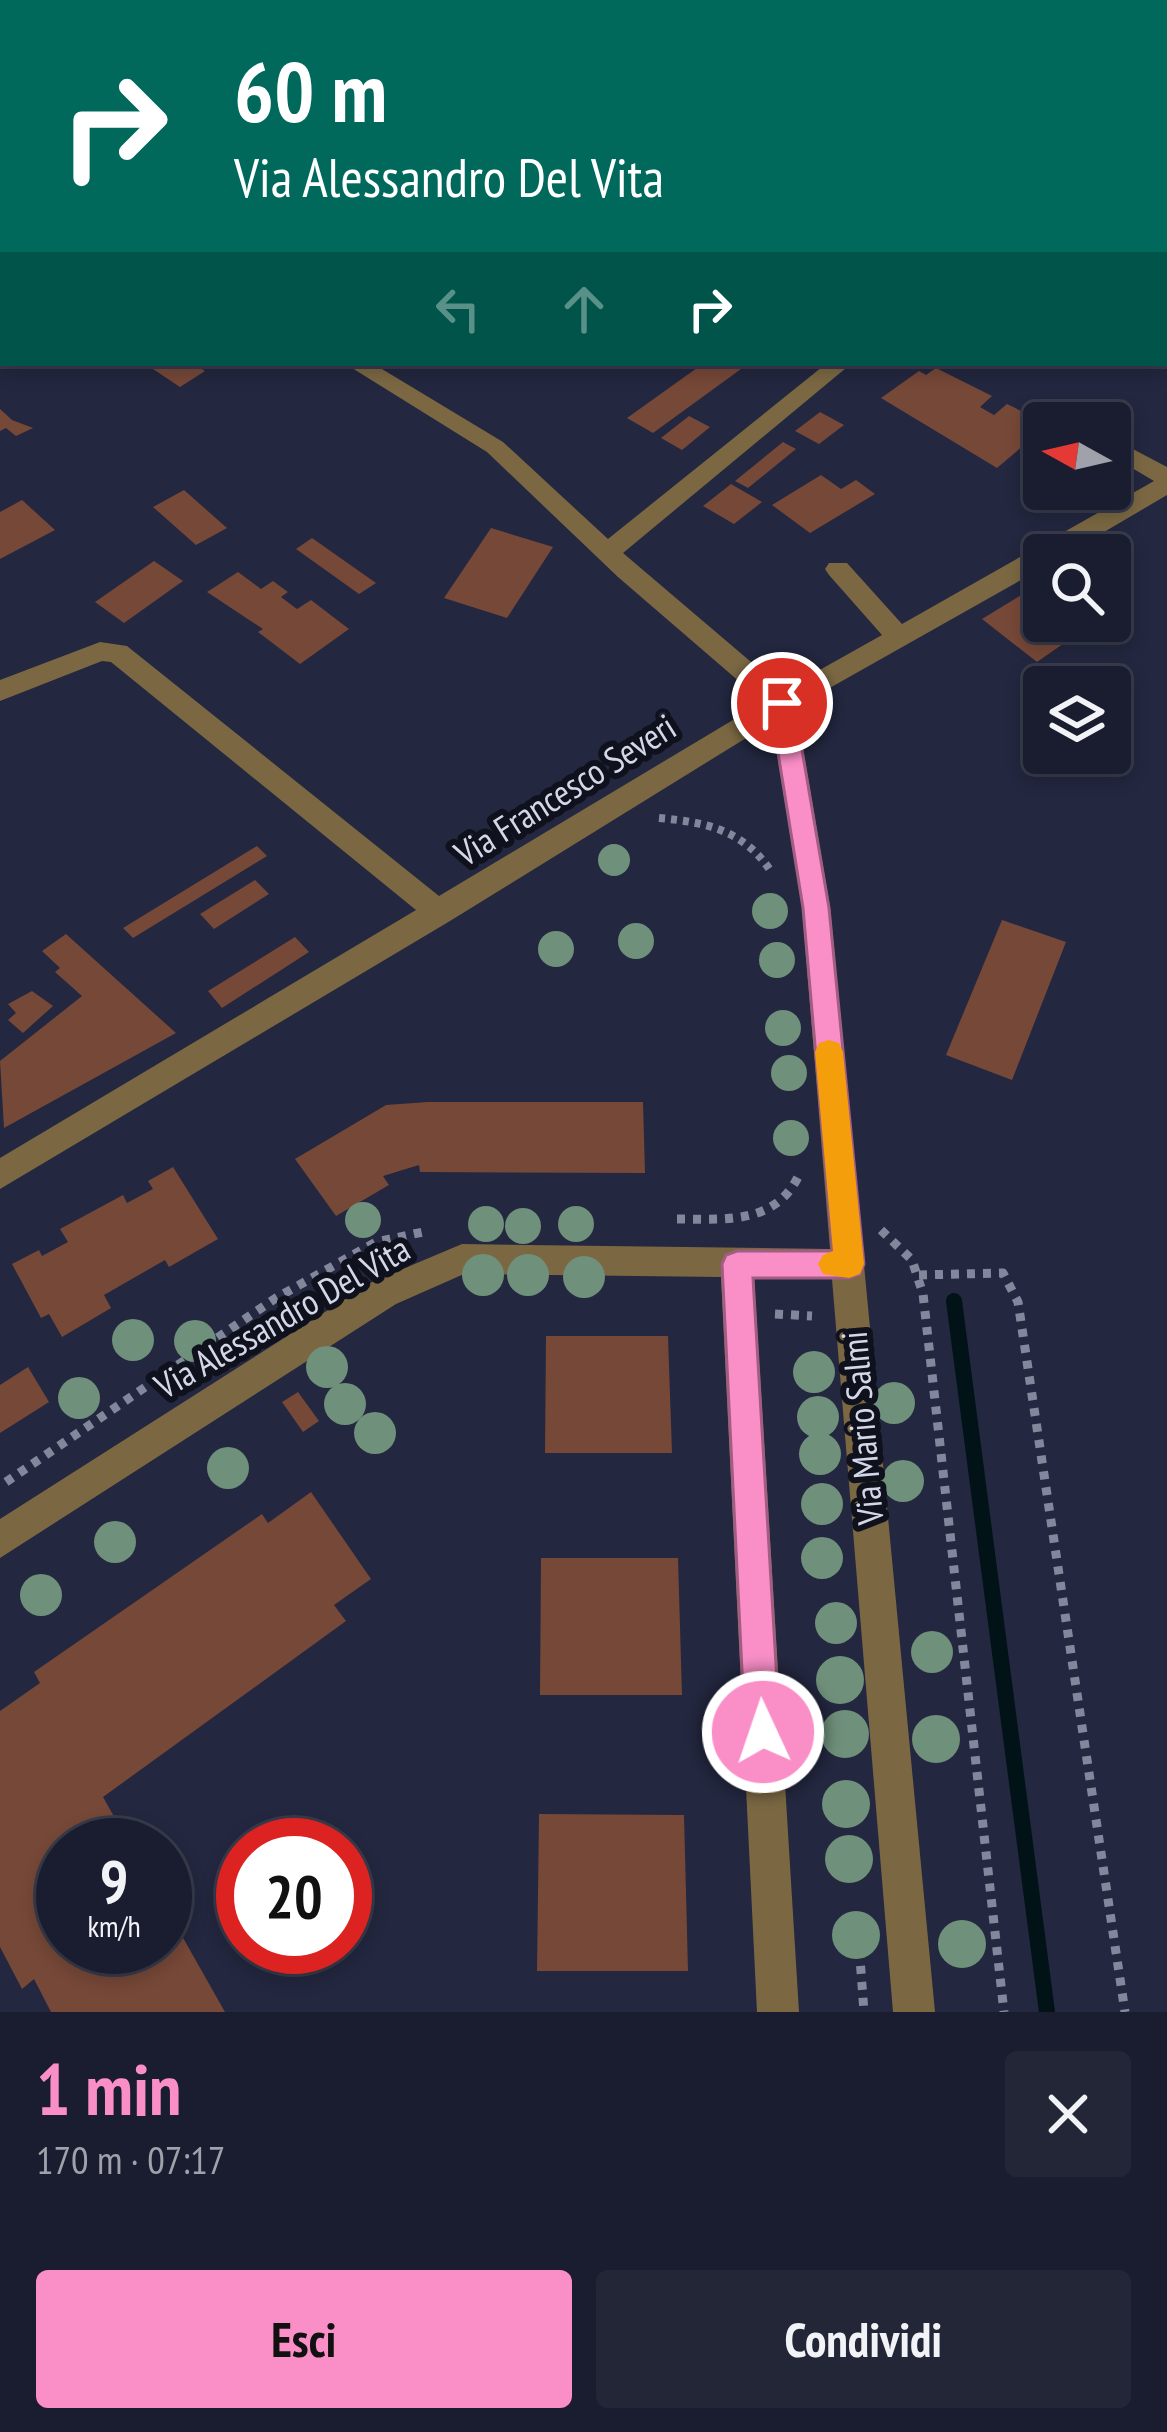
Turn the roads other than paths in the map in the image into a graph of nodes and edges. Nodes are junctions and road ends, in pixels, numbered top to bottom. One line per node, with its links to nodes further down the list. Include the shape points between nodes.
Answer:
1 (360, 366): 6 (street, via 495,446)
2 (837, 366): 6 (street)
3 (1131, 458): 4 (street)
4 (1167, 481): 5 (street, Via Francesco Severi)
5 (1080, 534)
6 (608, 552): 11 (street)
7 (1023, 568): 9 (street, Via Francesco Severi)
8 (838, 569): 9 (street)
9 (900, 638): 11 (street, Via Francesco Severi)
10 (0, 691): 12 (street, Via Francesco Severi, via 89,654 118,653)
11 (782, 703): 12 (street, Via Francesco Severi); 15 (street, Via Mario Salmi, via 816,908)
12 (440, 913): 13 (street, Via Francesco Severi)
13 (0, 1175)
14 (737, 1264): 15 (street, Via Alessandro Del Vita); 16 (street, Via Alessandro Del Vita, via 462,1259 384,1293); 17 (street)
15 (849, 1264): 18 (street, Via Mario Salmi)
16 (0, 1540)
17 (778, 2012)
18 (914, 2012)

